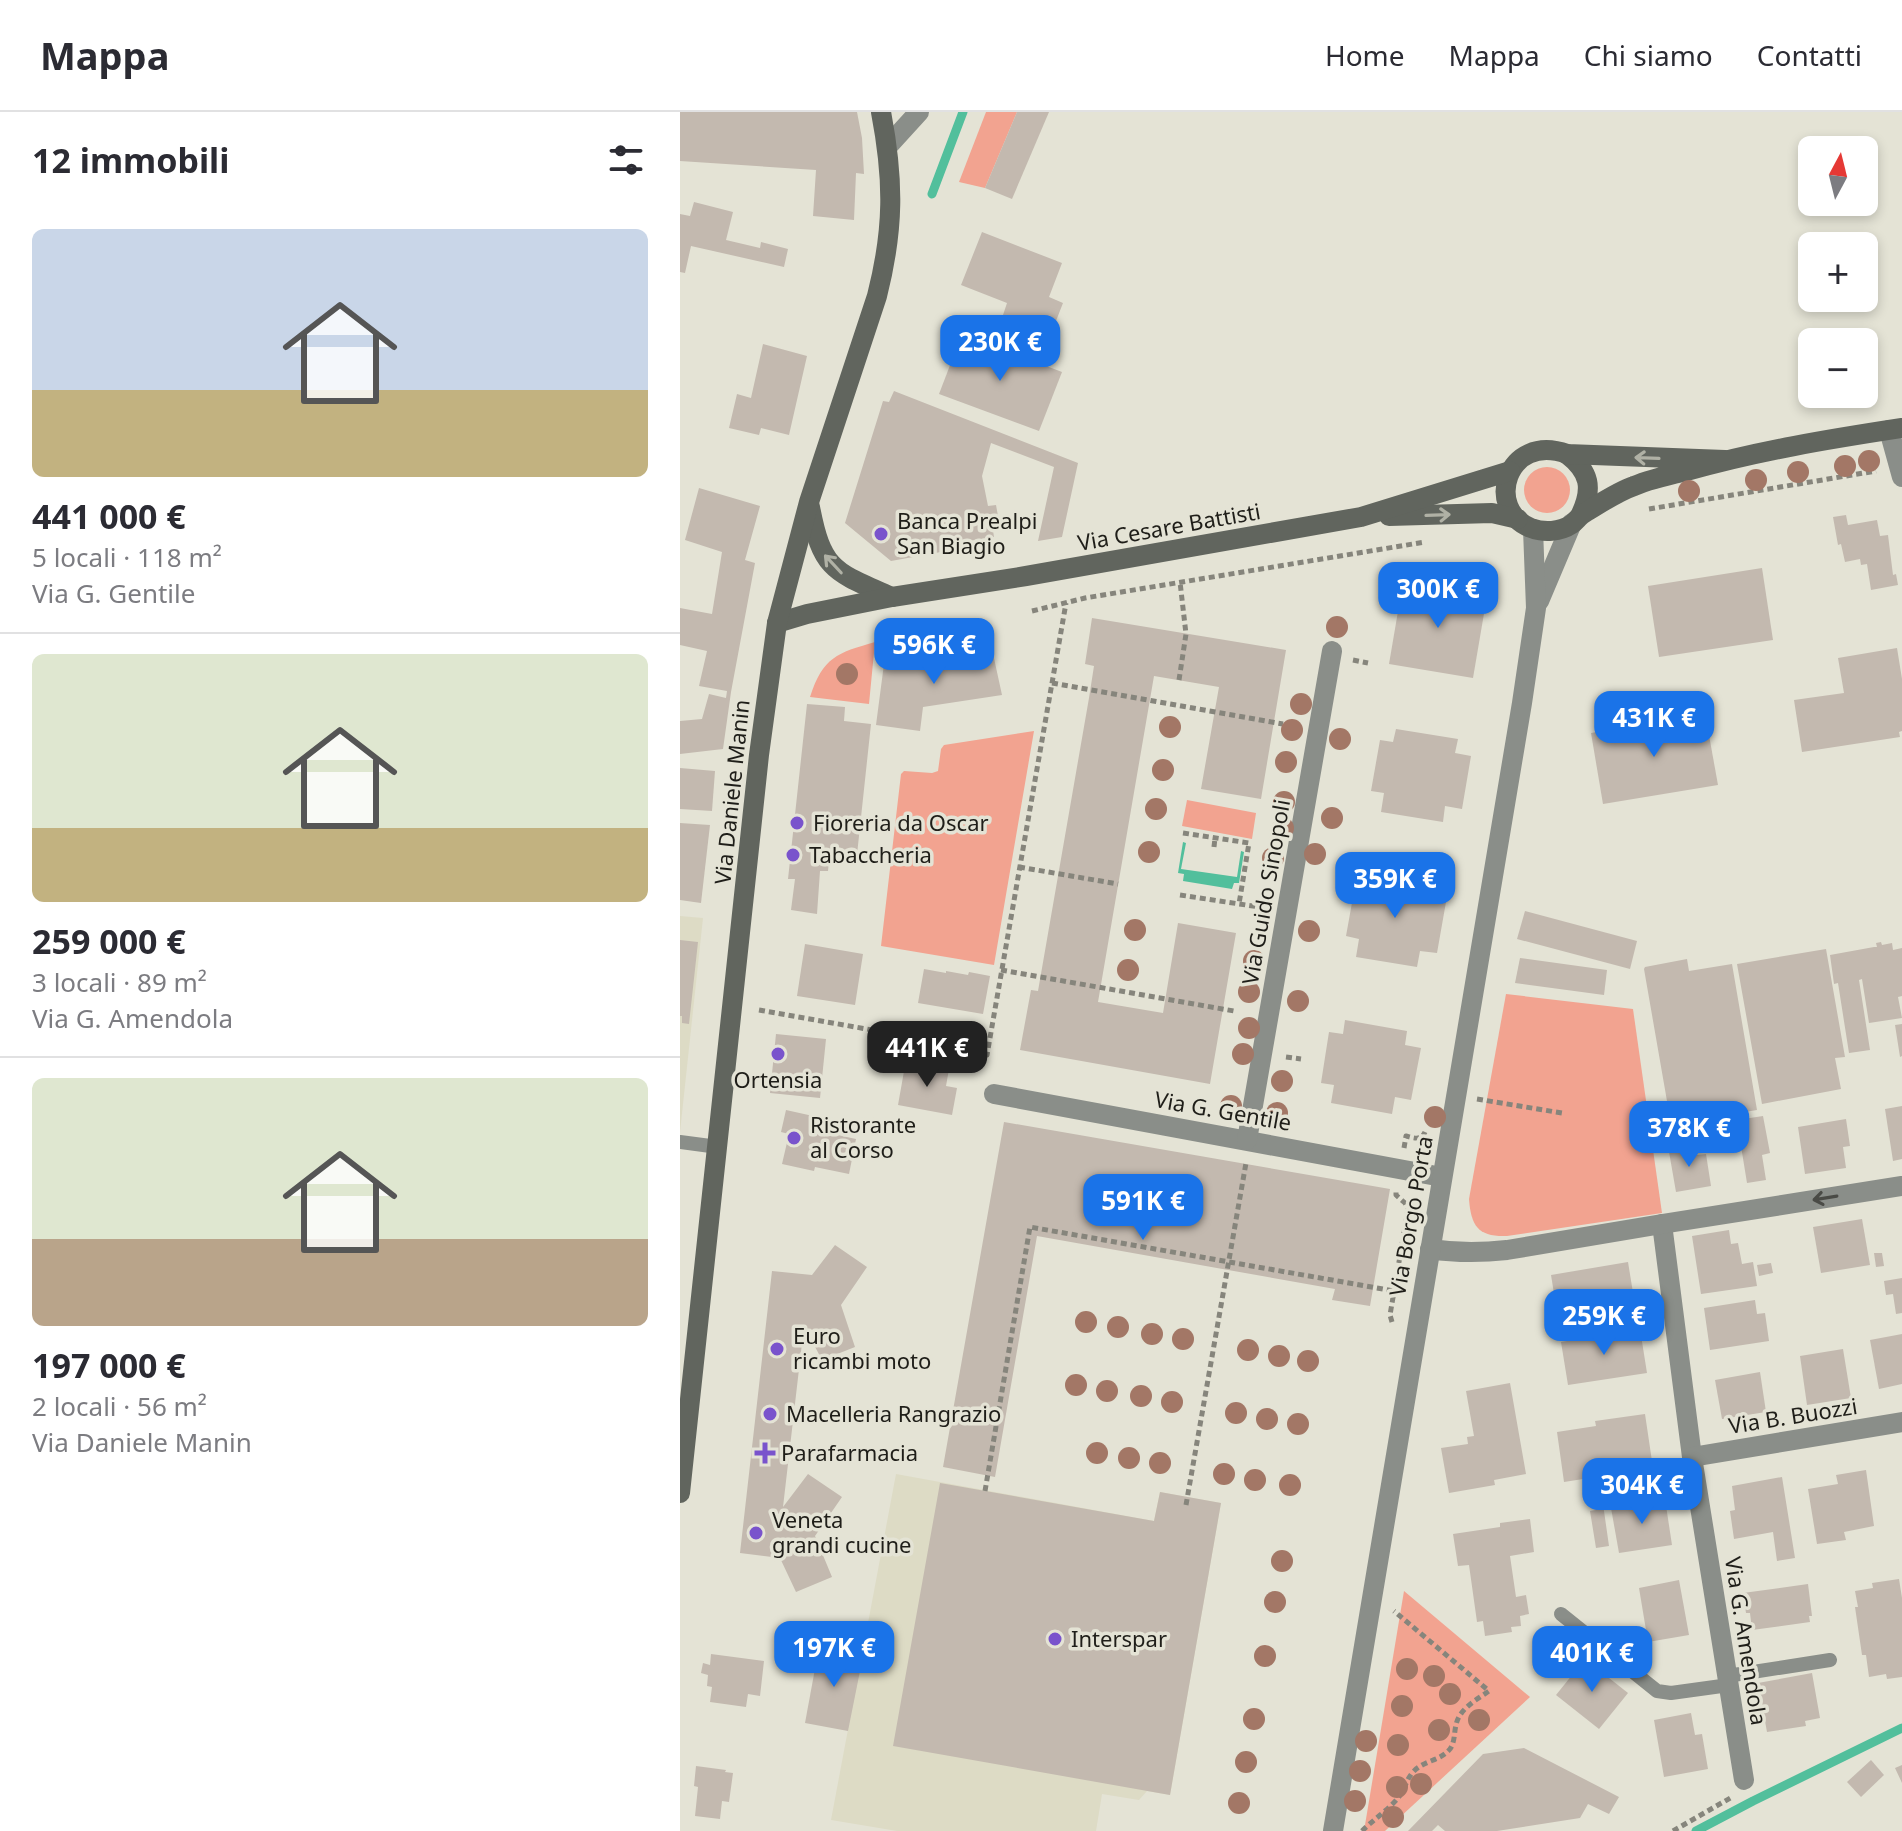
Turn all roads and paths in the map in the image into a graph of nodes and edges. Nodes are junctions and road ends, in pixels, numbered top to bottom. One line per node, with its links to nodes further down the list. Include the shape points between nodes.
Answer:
1 (881, 112): 3 (street, Via Daniele Manin)
2 (919, 112): 3 (street)
3 (888, 146): 9 (street, Via Daniele Manin, via 890,232 885,265)
4 (1896, 429): 6 (street, Via Cesare Battisti); 8 (street)
5 (1567, 454): 6 (street, Via Cesare Battisti, one-way to 5); 7 (street, Via Cesare Battisti, via 1541,449); 12 (street, via 1586,474 1589,488)
6 (1725, 460): 12 (street, Via Cesare Battisti, via 1634,485)
7 (1510, 471): 11 (street, Via Cesare Battisti); 13 (street, via 1506,497)
8 (1892, 473): 10 (path)
9 (809, 502): 16 (street, one-way to 9, via 844,576 825,558); 20 (street, Via Daniele Manin)
10 (1643, 510)
11 (1361, 517): 13 (street, Via Cesare Battisti, one-way to 13, via 1492,513); 16 (street, Via Cesare Battisti)
12 (1577, 519): 13 (street, Via Cesare Battisti, via 1560,530); 18 (street, Via Borgo Porta)
13 (1526, 524): 18 (street, Via Borgo Porta)
14 (1434, 540): 15 (path)
15 (1180, 582): 17 (path); 22 (path, via 1186,634)
16 (892, 597): 20 (street, Via Cesare Battisti)
17 (1066, 603): 19 (path); 23 (path)
18 (1536, 608): 42 (street, Via Borgo Porta)
19 (1032, 611)
20 (777, 623): 40 (street, Via Daniele Manin)
21 (1332, 651): 32 (street, Via Guido Sinopoli)
22 (1179, 680)
23 (1052, 683): 24 (path); 28 (path)
24 (1283, 724)
25 (1183, 833): 26 (path)
26 (1215, 838): 27 (path); 31 (path, via 1249,843)
27 (1214, 847)
28 (1019, 867): 29 (path); 33 (path)
29 (1118, 884)
30 (1180, 895): 31 (path)
31 (1239, 904): 32 (path)
32 (1287, 911): 41 (street, Via Guido Sinopoli)
33 (1001, 970): 34 (path, via 987,1055); 35 (path)
34 (759, 1010)
35 (1234, 1011)
36 (994, 1094): 41 (street, Via G. Gentile)
37 (1479, 1099): 38 (path)
38 (1562, 1113)
39 (680, 1142): 40 (lane)
40 (718, 1147): 53 (street, Via Daniele Manin)
41 (1248, 1147): 42 (street, Via G. Gentile); 47 (path)
42 (1442, 1177): 46 (street, Via Borgo Porta)
43 (1398, 1182): 48 (path, via 1396,1195 1408,1209)
44 (1902, 1186): 45 (street, one-way to 45)
45 (1662, 1224): 46 (street, via 1481,1253); 51 (street, Via G. Amendola)
46 (1430, 1249): 60 (street, Via Borgo Porta)
47 (1229, 1262): 48 (path); 52 (path, via 1030,1227); 54 (path)
48 (1394, 1291): 49 (path)
49 (1394, 1330)
50 (1902, 1422): 51 (street, Via B. Buozzi)
51 (1692, 1457): 58 (street, Via G. Amendola)
52 (985, 1491)
53 (680, 1493)
54 (1186, 1505)
55 (1393, 1610): 61 (path, via 1489,1691 1458,1717 1450,1749 1414,1771 1400,1796)
56 (1561, 1614): 58 (lane, via 1657,1691 1671,1693)
57 (1830, 1660): 58 (lane)
58 (1728, 1680): 59 (street, Via G. Amendola)
59 (1744, 1780): 62 (path, via 1736,1795)
60 (1333, 1831)
61 (1362, 1831)
62 (1673, 1831)

